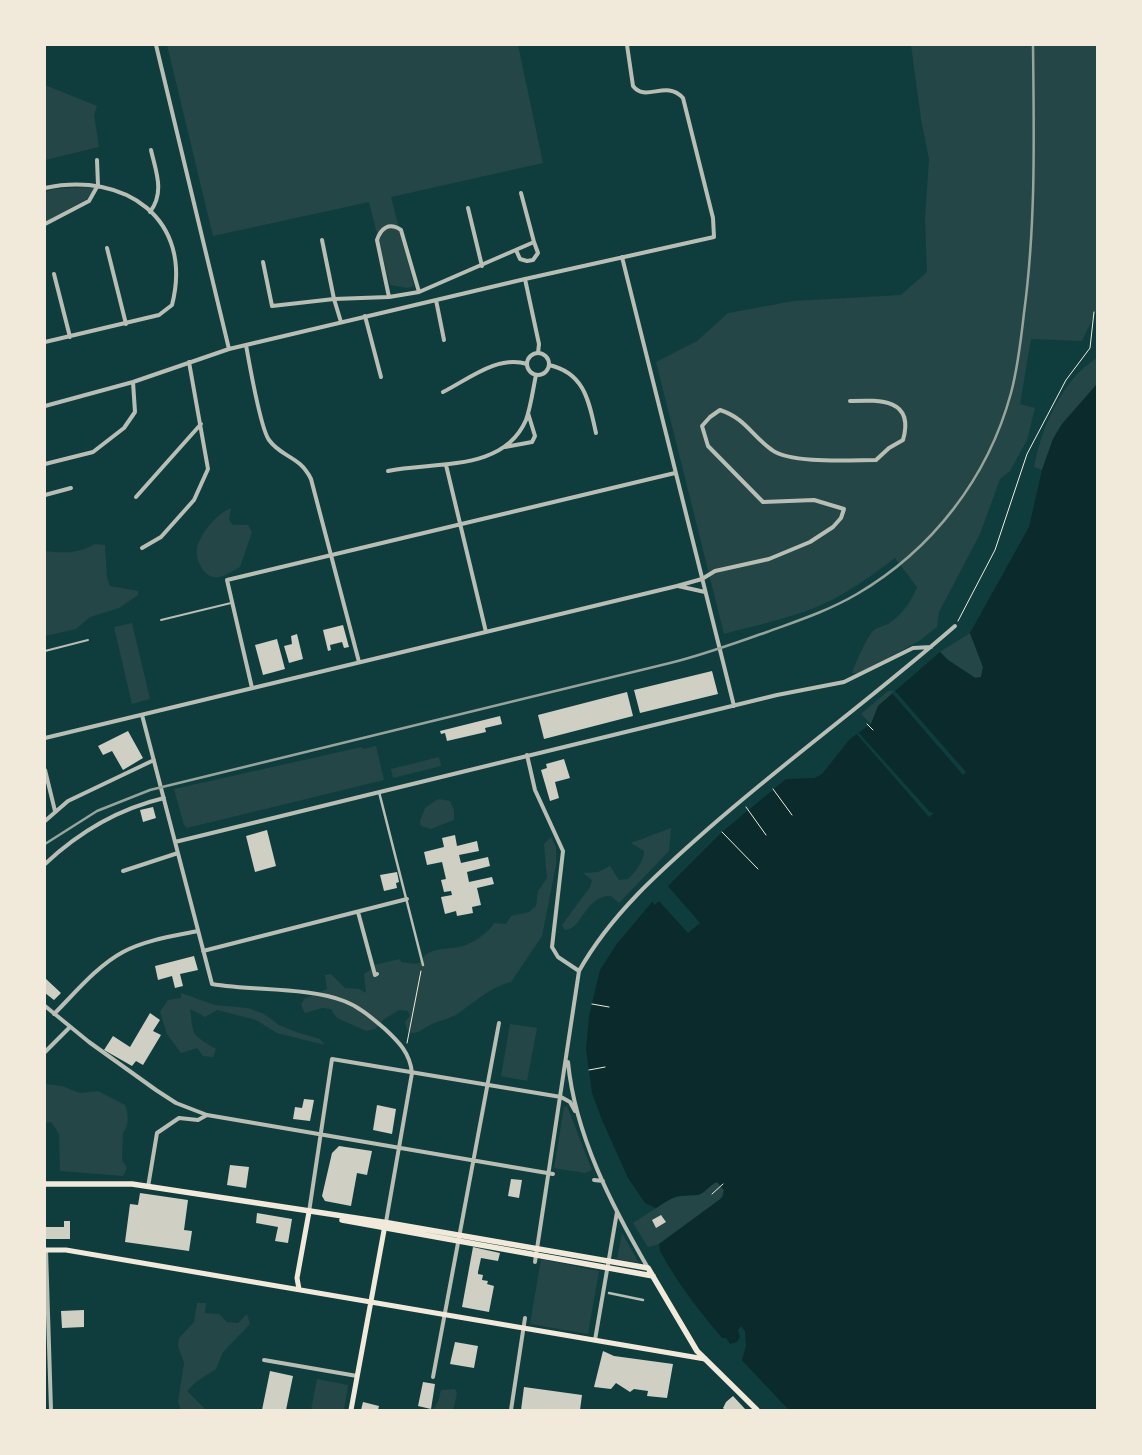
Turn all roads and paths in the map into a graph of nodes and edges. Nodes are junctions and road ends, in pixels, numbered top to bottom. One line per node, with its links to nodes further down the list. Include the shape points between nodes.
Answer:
1 (156, 45): 32 (street)
2 (627, 45): 15 (street, via 636,91 668,89 677,91 683,98 713,218 714,237)
3 (150, 150): 9 (street, via 160,188 157,203)
4 (96, 160): 5 (street)
5 (98, 185): 6 (street); 9 (street, via 123,192); 10 (street, via 89,201)
6 (45, 188)
7 (521, 193): 12 (street)
8 (468, 208): 17 (street)
9 (150, 212): 27 (street, via 167,233 175,252 177,277 172,305 155,317)
10 (45, 224)
11 (322, 240): 22 (street)
12 (534, 242): 14 (street); 14 (street, via 538,250 533,260 520,259)
13 (107, 248): 27 (street)
14 (516, 250): 17 (street)
15 (622, 257): 19 (street); 50 (street)
16 (263, 262): 22 (street, via 272,306)
17 (482, 266): 20 (street)
18 (54, 274): 28 (street)
19 (525, 279): 23 (street); 33 (street, via 539,344)
20 (419, 292): 21 (street); 21 (street, via 401,230 386,227 380,231 377,240)
21 (389, 297): 22 (street)
22 (334, 299): 26 (street)
23 (436, 300): 25 (street); 29 (street)
24 (1094, 312): 62 (path, via 1090,348 1066,380 1027,454 995,550)
25 (365, 316): 26 (street); 38 (street)
26 (342, 322): 31 (street)
27 (126, 324): 28 (street)
28 (70, 337): 30 (street)
29 (444, 340)
30 (45, 342)
31 (246, 345): 32 (street); 56 (street, via 266,434 278,449 306,468)
32 (229, 349): 34 (street)
33 (538, 353): 35 (street, via 529,358); 36 (street, via 547,358)
34 (189, 362): 39 (street); 44 (street)
35 (527, 364): 37 (street); 40 (street, via 516,361 493,365)
36 (549, 365): 37 (street, via 545,372); 45 (street, via 566,371 580,383 589,402)
37 (536, 375): 43 (street)
38 (380, 377)
39 (133, 382): 42 (street); 47 (street, via 135,412 124,428 94,452)
40 (443, 392)
41 (850, 401): 57 (street, via 879,400 893,404 907,426 903,440 876,460 784,456 772,451 733,414 720,410 706,421 702,426 708,446 763,502 814,500 844,509 833,527 810,542 770,559 714,571)
42 (45, 406)
43 (528, 413): 46 (street, via 519,432); 46 (street, via 534,436 532,442)
44 (201, 424): 53 (street); 55 (street, via 208,469 194,500 161,537)
45 (596, 433)
46 (504, 447): 48 (street, via 490,455)
47 (45, 464)
48 (446, 465): 49 (street); 54 (street)
49 (388, 471)
50 (675, 473): 54 (street); 57 (street)
51 (71, 488): 52 (street)
52 (45, 495)
53 (136, 497)
54 (460, 524): 56 (street); 63 (street)
55 (142, 548)
56 (331, 554): 60 (street, via 227,580); 67 (street)
57 (702, 579): 58 (street); 59 (street)
58 (677, 586): 59 (street); 63 (street)
59 (705, 592): 69 (street)
60 (232, 602): 61 (lane); 68 (street)
61 (161, 620)
62 (955, 626): 65 (street)
63 (486, 632): 67 (street)
64 (88, 640): 66 (lane)
65 (931, 647): 69 (street, via 913,648 844,682); 96 (street, via 662,869 629,902 594,945)
66 (45, 651)
67 (359, 662): 68 (street)
68 (252, 688): 70 (street)
69 (734, 706): 74 (street)
70 (142, 715): 73 (street); 75 (street)
71 (868, 724): 72 (path)
72 (873, 730)
73 (45, 738)
74 (527, 755): 78 (street); 96 (street, via 535,790 563,851 552,947 558,957)
75 (154, 760): 79 (street); 81 (street)
76 (45, 770): 81 (street)
77 (773, 789): 82 (path)
78 (379, 792): 86 (street); 91 (street)
79 (164, 798): 86 (street); 88 (street, via 139,804 105,820)
80 (746, 807): 85 (path)
81 (55, 810): 83 (street)
82 (792, 814)
83 (45, 821)
84 (722, 832): 89 (path)
85 (766, 835)
86 (175, 842): 87 (street)
87 (178, 853): 90 (street); 93 (street)
88 (45, 864)
89 (758, 869)
90 (123, 871)
91 (407, 899): 92 (street); 95 (street)
92 (358, 912): 94 (street); 97 (street)
93 (198, 931): 94 (street); 101 (street, via 123,952 107,963)
94 (203, 950): 104 (street, via 212,984 340,1000 369,1016)
95 (422, 965): 104 (path)
96 (580, 971): 105 (street)
97 (377, 974)
98 (592, 1004): 100 (path)
99 (45, 1006): 101 (street)
100 (609, 1007)
101 (54, 1014): 103 (street)
102 (499, 1023): 110 (street)
103 (70, 1027): 106 (street); 113 (street, via 176,1102)
104 (406, 1051): 109 (street)
105 (568, 1051): 111 (street); 112 (street)
106 (45, 1052)
107 (605, 1067): 108 (path)
108 (589, 1070)
109 (412, 1073): 110 (street); 114 (street, via 332,1059); 115 (street)
110 (488, 1086): 111 (street); 116 (street)
111 (561, 1098): 112 (street, via 570,1102); 117 (street)
112 (575, 1111): 119 (street)
113 (207, 1115): 114 (street); 122 (street, via 198,1120 178,1118 157,1133)
114 (320, 1133): 115 (street); 124 (street)
115 (399, 1147): 116 (street); 126 (street)
116 (475, 1161): 117 (street); 128 (street)
117 (551, 1174): 130 (street)
118 (594, 1180): 119 (street)
119 (603, 1181): 125 (street)
120 (45, 1184): 122 (main road, via 97,1183)
121 (723, 1184): 123 (path)
122 (148, 1187): 124 (main road)
123 (712, 1194)
124 (308, 1212): 126 (main road); 127 (main road); 135 (main road)
125 (618, 1212): 131 (street); 134 (street)
126 (386, 1222): 127 (main road); 128 (main road)
127 (384, 1229): 128 (main road); 141 (main road)
128 (461, 1239): 130 (main road); 142 (street)
129 (46, 1250): 137 (main road); 144 (street)
130 (537, 1252): 131 (main road); 132 (street); 133 (main road)
131 (609, 1261): 133 (street); 134 (main road)
132 (535, 1262)
133 (608, 1268): 136 (main road); 146 (street)
134 (648, 1268): 136 (main road)
135 (297, 1274): 137 (main road, via 294,1281); 138 (main road)
136 (653, 1276): 147 (main road, via 690,1340)
137 (283, 1286): 138 (main road)
138 (299, 1289): 141 (main road)
139 (609, 1293): 140 (street)
140 (643, 1300)
141 (370, 1301): 142 (main road); 149 (main road)
142 (446, 1314): 145 (main road); 150 (street)
143 (525, 1318): 145 (street)
144 (47, 1321): 152 (street)
145 (523, 1327): 146 (main road); 155 (street)
146 (596, 1340): 147 (main road)
147 (705, 1359): 156 (main road)
148 (264, 1360): 149 (street)
149 (357, 1376): 154 (main road)
150 (433, 1377)
151 (45, 1396): 152 (street)
152 (51, 1396): 153 (street)
153 (51, 1410)
154 (351, 1410)
155 (510, 1410)
156 (757, 1410)

